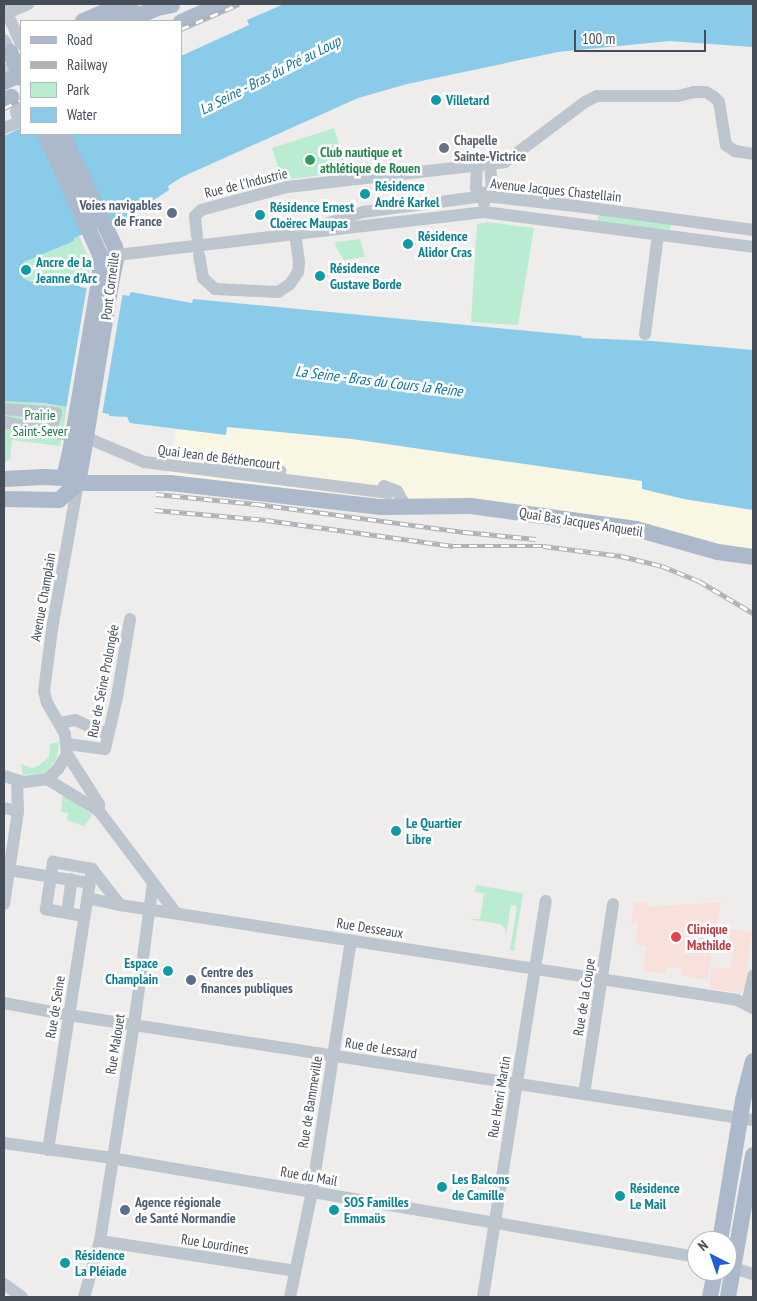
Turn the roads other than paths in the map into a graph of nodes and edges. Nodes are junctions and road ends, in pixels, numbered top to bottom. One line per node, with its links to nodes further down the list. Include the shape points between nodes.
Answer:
1 (124, 4): 7 (main road)
2 (149, 4): 8 (main road)
3 (222, 4): 11 (main road)
4 (174, 5): 9 (main road, via 161,6); 10 (main road)
5 (24, 6): 6 (street)
6 (5, 10): 12 (street)
7 (85, 20)
8 (110, 20)
9 (126, 20)
10 (143, 20)
11 (182, 22)
12 (12, 48): 13 (main road)
13 (20, 73)
14 (20, 76): 15 (main road)
15 (4, 82)
16 (13, 105): 17 (street, via 20,122)
17 (4, 128)
18 (46, 135): 34 (main road, Pont Corneille)
19 (62, 135): 34 (main road, Pont Corneille, via 116,247)
20 (753, 154): 21 (street, via 735,151 726,145 719,102 706,92 694,92 678,96 597,96 504,162)
21 (484, 165): 22 (street, via 492,188); 30 (street, Rue de l'Industrie, via 277,190 201,210 195,216)
22 (484, 196): 23 (street, Avenue Jacques Chastellain); 24 (street); 28 (street, Avenue Jacques Chastellain, via 363,212)
23 (576, 206): 25 (street, Avenue Jacques Chastellain); 26 (street)
24 (484, 212): 26 (street, Avenue Jacques Chastellain); 28 (street, Avenue Jacques Chastellain)
25 (678, 219): 27 (street, Avenue Jacques Chastellain); 31 (street)
26 (572, 223): 29 (street, Avenue Jacques Chastellain)
27 (753, 230)
28 (297, 234): 33 (street, via 298,272 290,284 278,292 215,289 203,278); 34 (street, Avenue Jacques Chastellain, bridge)
29 (658, 235): 31 (street, Avenue Jacques Chastellain); 35 (street)
30 (197, 236)
31 (674, 237): 32 (street, Avenue Jacques Chastellain)
32 (753, 247)
33 (199, 255)
34 (109, 256): 41 (main road, Pont Corneille, bridge)
35 (645, 334)
36 (4, 410): 38 (street, via 56,413)
37 (4, 422): 38 (street, Quai Jean de Béthencourt)
38 (51, 431): 42 (street, Quai Jean de Béthencourt, via 92,440 144,462)
39 (210, 462): 44 (street, via 390,487 402,496)
40 (4, 479): 41 (main road, Quai Bas Jacques Anquetil)
41 (71, 480): 43 (main road, via 59,500); 44 (main road, Quai Bas Jacques Anquetil, via 184,484 350,505); 47 (street, Avenue Champlain, via 45,679 47,702)
42 (389, 493)
43 (4, 499)
44 (406, 507): 45 (main road, Quai Bas Jacques Anquetil, via 471,506 636,529 718,552)
45 (753, 557)
46 (130, 619): 48 (street, Rue de Seine Prolongée)
47 (57, 719): 48 (street, via 75,720); 49 (street, Avenue Champlain)
48 (108, 735): 49 (street, Rue de Seine Prolongée, via 105,749)
49 (68, 749): 51 (street, via 58,770); 54 (street, via 99,804)
50 (4, 776): 52 (street)
51 (47, 779): 52 (street); 54 (street)
52 (17, 780): 55 (street)
53 (4, 808): 55 (street)
54 (98, 811): 61 (street)
55 (18, 812): 57 (street)
56 (92, 869): 58 (street, via 53,862); 60 (street, Rue de Seine); 66 (street)
57 (9, 870): 58 (street); 64 (street)
58 (51, 875): 59 (street); 68 (street, via 46,909)
59 (72, 879): 60 (street); 68 (street)
60 (89, 883): 62 (street, Rue de Seine)
61 (153, 883): 67 (street, Rue Malouet); 69 (street)
62 (87, 898): 66 (street, Rue Desseaux); 70 (street, Rue de Seine)
63 (546, 901): 72 (street, Rue Henri Martin)
64 (4, 904)
65 (613, 904): 74 (street, Rue de la Coupe)
66 (120, 905): 67 (street, Rue Desseaux)
67 (150, 910): 69 (street, Rue Desseaux); 78 (street, Rue Malouet)
68 (67, 913): 70 (street)
69 (176, 913): 71 (street, Rue Desseaux)
70 (84, 916): 77 (street, Rue de Seine)
71 (351, 941): 72 (street, Rue Desseaux); 79 (street, Rue de Bammeville)
72 (535, 968): 74 (street, Rue Desseaux); 81 (street, Rue Henri Martin)
73 (753, 976): 76 (street)
74 (602, 979): 76 (street, Rue Desseaux, via 737,1000); 82 (street, Rue de la Coupe)
75 (4, 1003): 77 (street, Rue de Lessard)
76 (750, 1006)
77 (69, 1015): 78 (street, Rue de Lessard); 85 (street, Rue de Seine)
78 (134, 1025): 79 (street, Rue de Lessard); 87 (street, Rue Malouet)
79 (333, 1056): 81 (street, Rue de Lessard); 88 (street, Rue de Bammeville)
80 (753, 1060): 83 (main road)
81 (516, 1084): 82 (street, Rue de Lessard); 89 (street, Rue Henri Martin)
82 (584, 1094): 83 (street, Rue de Lessard)
83 (747, 1119): 90 (main road)
84 (4, 1143): 85 (street, Rue du Mail)
85 (48, 1150): 87 (street, Rue du Mail)
86 (753, 1155): 91 (main road)
87 (112, 1158): 88 (street, Rue du Mail); 92 (street, Rue Malouet)
88 (312, 1192): 89 (street, Rue du Mail); 95 (street, Rue de Bammeville)
89 (495, 1223): 93 (street, Rue du Mail); 103 (street, Rue Henri Martin)
90 (722, 1231)
91 (737, 1236)
92 (100, 1241): 95 (street, Rue Lourdines); 101 (street, Rue Malouet)
93 (687, 1255)
94 (737, 1269): 96 (street)
95 (295, 1271): 102 (street, Rue de Bammeville)
96 (753, 1274)
97 (713, 1281): 104 (main road)
98 (730, 1281): 105 (main road)
99 (4, 1284): 100 (street)
100 (22, 1297)
101 (84, 1297)
102 (290, 1297)
103 (483, 1297)
104 (710, 1297)
105 (728, 1297)

